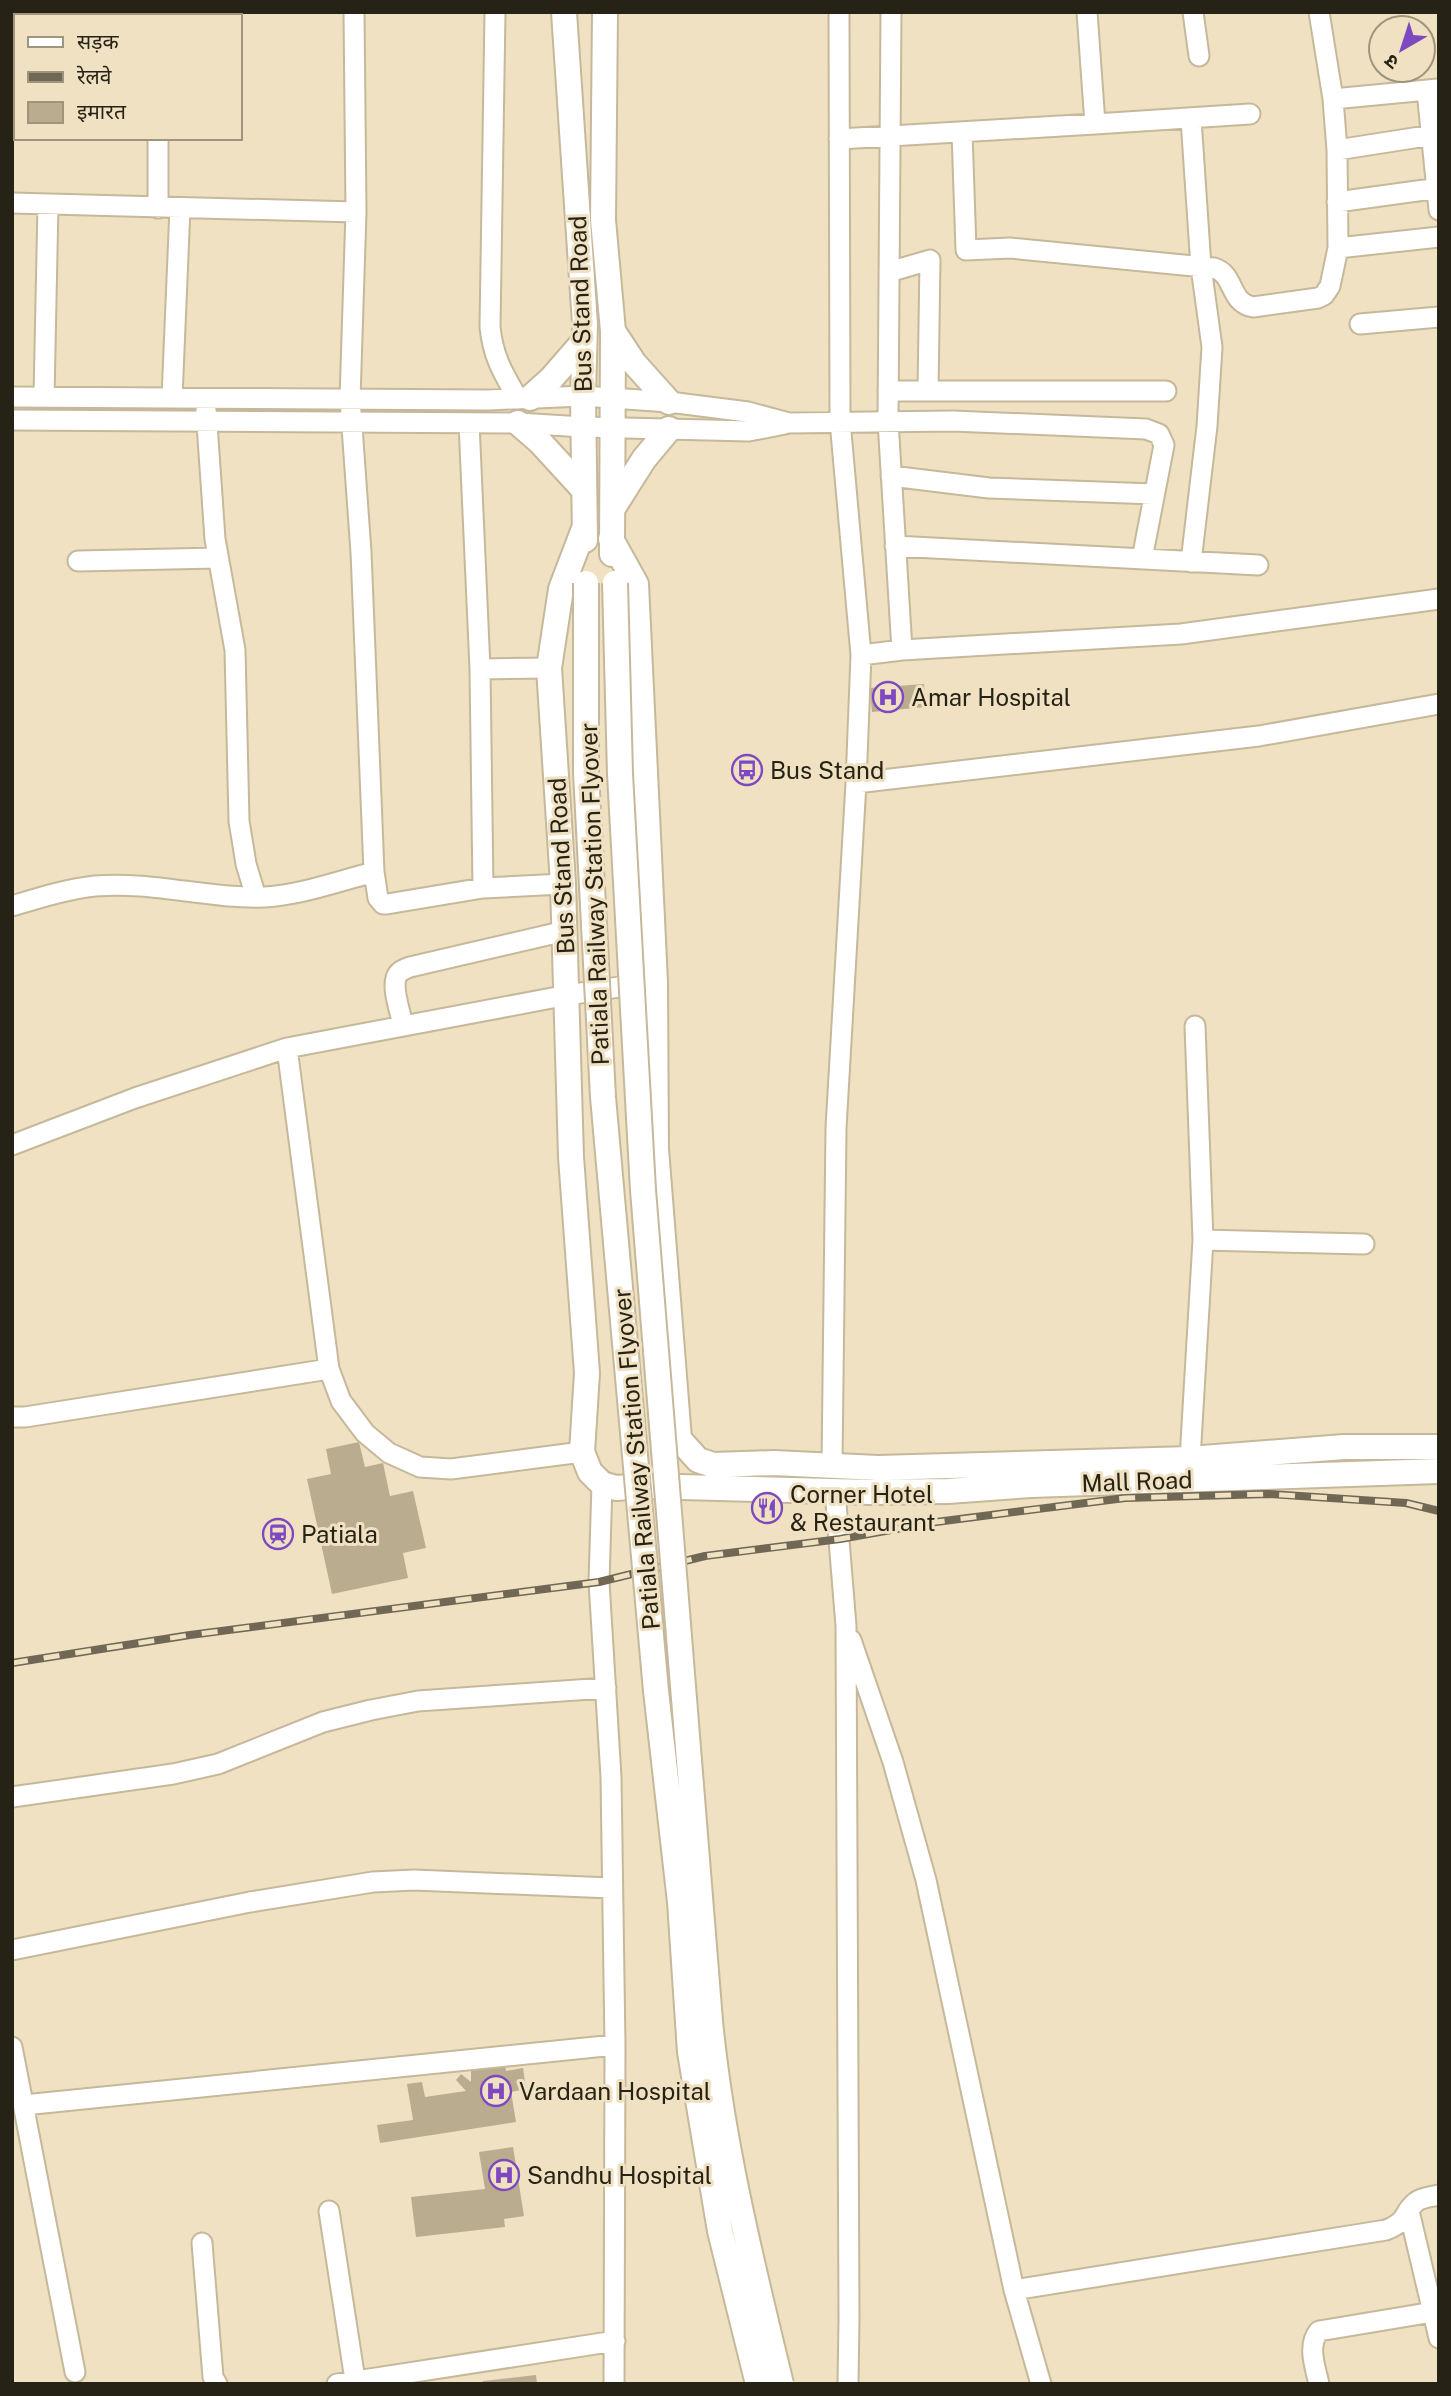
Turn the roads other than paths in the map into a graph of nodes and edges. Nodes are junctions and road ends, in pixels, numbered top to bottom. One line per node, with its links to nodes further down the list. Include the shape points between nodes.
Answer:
1 (354, 12): 29 (street)
2 (495, 12): 49 (street, via 490,327 498,364)
3 (564, 12): 37 (main road, Bus Stand Road)
4 (605, 12): 36 (main road, Bus Stand Road, via 603,220)
5 (839, 12): 19 (street)
6 (891, 12): 18 (street)
7 (1087, 12): 15 (street)
8 (1193, 12): 10 (street)
9 (1319, 12): 12 (street)
10 (1199, 56)
11 (1433, 90): 12 (street); 17 (street)
12 (1332, 99): 21 (street)
13 (1250, 114): 14 (street)
14 (1191, 119): 15 (street); 32 (street)
15 (1095, 124): 16 (street)
16 (962, 132): 18 (street); 32 (street, via 966,250 1010,248)
17 (1434, 134): 21 (street); 22 (street)
18 (889, 138): 19 (street); 33 (street)
19 (839, 139): 51 (street)
20 (158, 140): 26 (street)
21 (1337, 150): 23 (street)
22 (1438, 189): 23 (street); 28 (street)
23 (1337, 202): 31 (street)
24 (12, 203): 25 (street)
25 (48, 204): 26 (street); 43 (street)
26 (158, 208): 27 (street)
27 (180, 208): 29 (street); 44 (street)
28 (1439, 210)
29 (356, 212): 47 (street)
30 (1439, 237): 31 (street)
31 (1338, 248): 32 (street, via 1324,295 1263,307 1245,306 1222,270)
32 (1201, 267): 70 (street, via 1212,370)
33 (889, 272): 38 (street); 39 (street, via 930,260)
34 (1439, 317): 35 (street)
35 (1360, 324)
36 (613, 331): 46 (main road, Bus Stand Road); 48 (main road)
37 (584, 341): 41 (main road, Bus Stand Road); 49 (main road)
38 (888, 391): 39 (street); 52 (street)
39 (928, 391): 40 (street)
40 (1166, 391)
41 (583, 396): 46 (street); 49 (street); 57 (main road, Bus Stand Road)
42 (12, 397): 43 (street)
43 (44, 397): 44 (street)
44 (172, 398): 45 (street)
45 (206, 398): 47 (street); 53 (street)
46 (612, 398): 48 (street); 58 (main road, Bus Stand Road)
47 (350, 399): 49 (street); 54 (street)
48 (668, 402): 56 (street, via 748,412)
49 (522, 407): 55 (street); 57 (street); 61 (main road, via 540,442)
50 (12, 420): 53 (street)
51 (840, 421): 52 (street); 56 (street); 74 (street)
52 (888, 421): 60 (street); 62 (street, via 1146,429 1159,434 1164,445)
53 (206, 422): 54 (street); 67 (street)
54 (352, 422): 55 (street); 79 (street)
55 (469, 423): 76 (street)
56 (789, 423): 59 (street, via 749,431)
57 (583, 427): 58 (street); 61 (main road, Bus Stand Road)
58 (611, 428): 59 (street); 63 (main road, Bus Stand Road)
59 (669, 429): 63 (main road)
60 (891, 475): 62 (street, via 1001,489); 66 (street)
61 (584, 490): 64 (main road, Bus Stand Road)
62 (1154, 494): 68 (street)
63 (613, 508): 65 (main road, Bus Stand Road)
64 (584, 526): 75 (main road, Bus Stand Road, via 561,589); 122 (main road, Patiala Railway Station Flyover, bridge, via 586,772 603,1097 656,1691 680,1902 690,2052 720,2231)
65 (611, 539): 85 (main road, via 636,584); 123 (main road, Patiala Railway Station Flyover, bridge, via 643,1190 710,2021 718,2093 743,2223)
66 (895, 546): 68 (street); 73 (street)
67 (217, 558): 69 (street); 82 (street, via 235,650 239,821)
68 (1142, 559): 70 (street)
69 (78, 561)
70 (1191, 562): 71 (street)
71 (1258, 565)
72 (1439, 599): 73 (street, via 1181,634)
73 (902, 649): 74 (street)
74 (861, 655): 78 (street)
75 (549, 668): 76 (street); 80 (main road, Bus Stand Road)
76 (480, 669): 81 (street)
77 (1439, 704): 78 (street, via 1259,736)
78 (856, 783): 98 (street, via 836,1128)
79 (374, 872): 81 (street, via 383,904); 82 (street)
80 (563, 884): 81 (street); 84 (main road, Bus Stand Road)
81 (483, 888)
82 (256, 897): 83 (street, via 95,886)
83 (12, 906)
84 (565, 931): 86 (main road, Bus Stand Road); 87 (street, via 400,971 396,988)
85 (655, 982): 86 (street); 98 (main road, via 656,1149 679,1439 698,1460 713,1465)
86 (568, 995): 87 (street); 96 (main road, Bus Stand Road, via 571,1157 587,1374)
87 (403, 1026): 89 (street)
88 (1195, 1026): 91 (street)
89 (287, 1048): 90 (street); 93 (street)
90 (12, 1145)
91 (1203, 1240): 92 (street); 97 (street)
92 (1364, 1244)
93 (330, 1369): 94 (street); 96 (street, via 341,1401 365,1433 388,1453 420,1467 451,1469)
94 (12, 1416)
95 (1439, 1447): 97 (main road, Mall Road, via 1344,1447)
96 (582, 1452): 100 (main road, via 590,1472)
97 (1190, 1459): 98 (main road, Mall Road, via 878,1468)
98 (832, 1465)
99 (1439, 1471): 101 (main road, Mall Road, via 948,1491)
100 (602, 1484): 101 (main road, via 616,1488); 103 (street, via 599,1583)
101 (835, 1491): 102 (street)
102 (846, 1626): 114 (street, via 893,1762 926,1880); 124 (street)
103 (606, 1688): 104 (street, via 383,1707 323,1722 218,1764); 105 (street)
104 (12, 1797)
105 (611, 1888): 106 (street, via 373,1882); 107 (street)
106 (12, 1950)
107 (615, 2045): 109 (street); 117 (street)
108 (12, 2047): 109 (street)
109 (24, 2105): 118 (street)
110 (1439, 2195): 112 (street, via 1421,2199)
111 (329, 2211): 119 (street)
112 (1409, 2211): 114 (street, via 1399,2225 1386,2230); 115 (street)
113 (202, 2243): 120 (street)
114 (1014, 2290): 125 (street)
115 (1433, 2312): 116 (street); 126 (street, via 1319,2331 1312,2339 1312,2352)
116 (1439, 2338)
117 (615, 2341): 119 (street); 121 (street)
118 (75, 2372)
119 (346, 2382)
120 (217, 2384)
121 (614, 2384)
122 (758, 2384)
123 (781, 2384)
124 (848, 2384)
125 (1041, 2384)
126 (1319, 2384)

